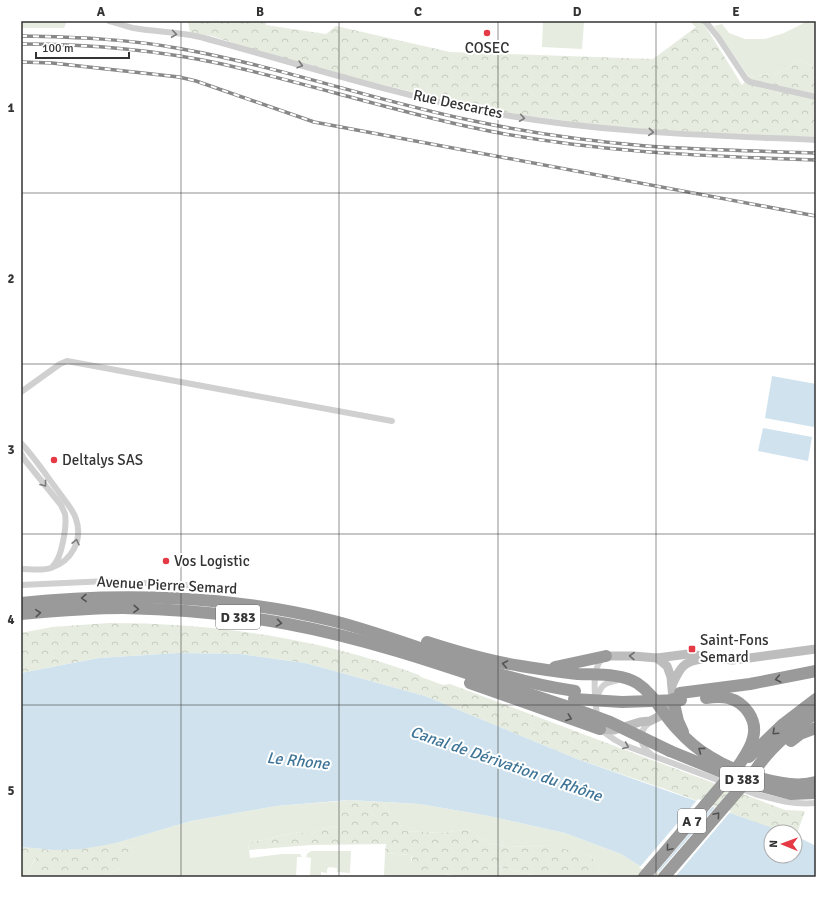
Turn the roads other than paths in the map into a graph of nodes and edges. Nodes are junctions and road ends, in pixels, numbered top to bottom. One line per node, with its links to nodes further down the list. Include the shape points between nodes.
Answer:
1 (108, 21): 4 (street, Rue Descartes, one-way to 4, via 131,28 202,38 360,82 497,114 634,131)
2 (705, 21): 3 (street, via 750,82)
3 (816, 97)
4 (816, 140)
5 (21, 392): 6 (street, via 67,361)
6 (392, 421)
7 (21, 443): 9 (street, one-way to 7, via 73,554 78,538 78,524 72,511)
8 (21, 452): 9 (street, one-way to 9, via 65,513 60,553)
9 (51, 568): 10 (street)
10 (21, 569)
11 (21, 585): 12 (street, via 108,581)
12 (216, 587)
13 (21, 603): 15 (highway, Avenue Pierre Semard / D 383, one-way to 13, via 276,610 193,600 120,597)
14 (21, 614): 16 (highway, Avenue Pierre Semard / D 383, one-way to 16, via 122,608 189,611 289,624)
15 (334, 622): 21 (highway, one-way to 15, via 479,658 362,624); 26 (highway, D 383, via 504,676 544,686)
16 (376, 646): 26 (highway, D 383, via 404,652 492,682); 33 (highway, one-way to 33)
17 (816, 649): 19 (street, via 742,660)
18 (606, 656): 20 (street, one-way to 18); 21 (highway); 23 (street, via 598,664)
19 (714, 657): 20 (street, via 688,654); 25 (street, via 686,663 678,672)
20 (657, 658): 25 (street, via 668,666)
21 (543, 670): 23 (highway)
22 (816, 671): 25 (highway, D 383, one-way to 25, via 750,684)
23 (595, 675): 24 (highway); 28 (street)
24 (626, 678): 28 (street, via 604,684); 30 (highway, via 642,686)
25 (677, 694): 26 (highway, D 383); 30 (street); 34 (highway, via 678,721); 36 (highway, via 726,697 736,700 744,707 752,719 754,734)
26 (574, 699): 39 (highway, D 383, bridge, via 610,722 713,769 776,791 796,795)
27 (816, 699): 36 (highway, A 7, one-way to 36, via 782,725)
28 (596, 701): 33 (street)
29 (816, 713): 37 (highway, A 7, via 780,742)
30 (664, 714): 31 (street); 34 (highway)
31 (650, 721): 33 (street, via 614,730); 35 (street, via 642,730 640,739 646,750)
32 (816, 728): 37 (highway, via 794,739)
33 (600, 729): 35 (street, one-way to 35, via 618,743)
34 (686, 738): 38 (highway, one-way to 34, via 792,785 760,778 716,760)
35 (655, 757): 40 (street, via 776,801 792,804)
36 (739, 765): 41 (highway, A 7, one-way to 41, bridge)
37 (755, 771): 42 (highway, A 7, one-way to 37, bridge)
38 (816, 782)
39 (816, 792)
40 (816, 803)
41 (644, 877)
42 (664, 877)

